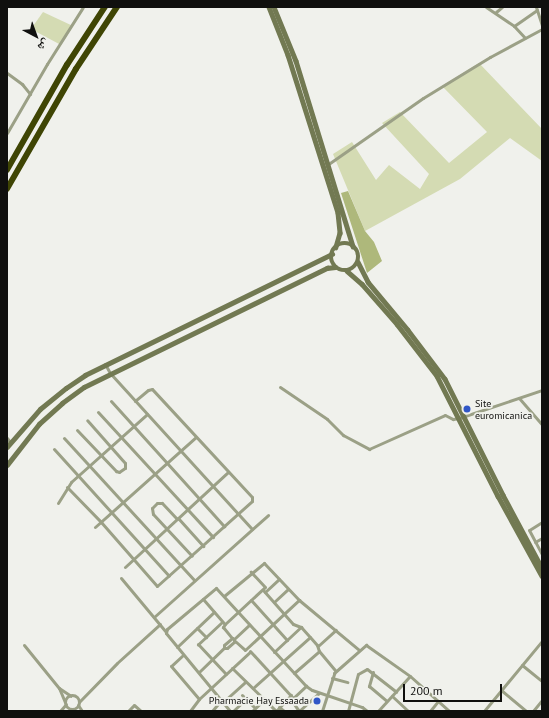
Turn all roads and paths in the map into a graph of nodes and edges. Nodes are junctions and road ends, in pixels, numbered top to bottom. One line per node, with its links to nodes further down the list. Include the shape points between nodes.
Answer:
1 (82, 7): 15 (street)
2 (105, 7): 19 (highway, via 67,65)
3 (117, 7): 20 (highway, via 76,69)
4 (269, 7): 16 (street)
5 (274, 7): 16 (street, via 290,45)
6 (486, 7): 9 (street)
7 (502, 7): 9 (street)
8 (536, 8): 10 (street); 11 (street)
9 (496, 12): 11 (street)
10 (542, 25)
11 (514, 26): 13 (street)
12 (542, 29): 13 (street)
13 (525, 38): 18 (street, via 429,94)
14 (7, 73): 15 (street)
15 (30, 94): 17 (street)
16 (307, 107): 18 (street)
17 (7, 134)
18 (326, 166): 21 (street); 22 (street, via 340,222)
19 (7, 170)
20 (7, 189)
21 (353, 246): 22 (street, via 346,243); 24 (street, via 358,253)
22 (336, 247): 23 (street)
23 (332, 254): 25 (street); 27 (street)
24 (358, 262): 26 (street, via 354,268); 36 (street, via 363,275 374,290 441,374)
25 (335, 267): 26 (street); 28 (street, via 326,268)
26 (347, 271): 36 (street, via 372,294 430,366)
27 (105, 364): 28 (street); 44 (street, via 52,398)
28 (110, 373): 33 (street); 50 (street, via 77,391 54,410 32,432)
29 (280, 386): 36 (street, via 327,419 343,435 369,449 445,415 453,419)
30 (542, 390): 31 (street)
31 (519, 398): 36 (street); 38 (street)
32 (111, 401): 39 (street)
33 (136, 401): 35 (street); 42 (street, via 152,389)
34 (98, 412): 41 (street)
35 (147, 414): 39 (street); 47 (street)
36 (461, 418): 82 (street); 85 (street, via 498,496)
37 (88, 420): 45 (street)
38 (542, 424)
39 (134, 426): 41 (street); 49 (street)
40 (77, 430): 48 (street)
41 (122, 437): 45 (street); 53 (street)
42 (196, 437): 47 (street); 52 (street)
43 (64, 438): 51 (street)
44 (8, 442)
45 (111, 446): 48 (street); 48 (street, via 126,463 125,468 116,472)
46 (54, 449): 54 (street)
47 (180, 450): 49 (street); 55 (street)
48 (101, 456): 51 (street)
49 (167, 463): 53 (street); 57 (street)
50 (7, 465)
51 (89, 466): 54 (street); 58 (street)
52 (228, 472): 55 (street); 62 (street, via 252,499)
53 (155, 473): 58 (street); 60 (street)
54 (78, 476): 56 (street); 61 (street)
55 (213, 486): 57 (street); 62 (street)
56 (67, 487): 59 (street); 65 (street)
57 (199, 499): 60 (street); 67 (street)
58 (123, 502): 61 (street); 72 (street)
59 (58, 503)
60 (188, 509): 64 (street); 71 (street)
61 (112, 512): 65 (street); 76 (street)
62 (238, 514): 67 (street); 70 (street)
63 (268, 515): 70 (street)
64 (177, 519): 69 (street); 69 (street, via 162,503 156,504 152,512); 75 (street)
65 (101, 522): 68 (street); 79 (street)
66 (542, 522): 74 (street, via 529,530)
67 (224, 526): 71 (street)
68 (95, 527)
69 (167, 528): 72 (street); 78 (street)
70 (252, 529): 88 (street)
71 (213, 536): 75 (street)
72 (156, 538): 76 (street); 80 (street)
73 (542, 538): 74 (street)
74 (535, 542): 77 (street)
75 (203, 546): 78 (street)
76 (144, 549): 79 (street); 84 (street)
77 (542, 554)
78 (192, 556): 80 (street)
79 (133, 559): 81 (street); 84 (street, via 156,585 160,585)
80 (181, 566): 84 (street); 88 (street)
81 (125, 567)
82 (542, 568)
83 (251, 572): 87 (street, via 263,562); 90 (street, via 265,587); 91 (street)
84 (169, 576)
85 (542, 576)
86 (121, 578): 99 (street)
87 (279, 579): 89 (street); 90 (street)
88 (194, 580): 99 (street)
89 (288, 589): 94 (street); 95 (street)
90 (264, 591): 93 (street); 95 (street)
91 (224, 596): 92 (street, via 216,588); 97 (street)
92 (203, 599): 96 (street); 107 (street)
93 (251, 600): 97 (street); 102 (street)
94 (300, 600): 98 (street); 106 (street)
95 (274, 602): 98 (street)
96 (214, 612): 100 (street); 105 (street)
97 (238, 612): 100 (street); 103 (street)
98 (284, 614): 102 (street); 104 (street)
99 (154, 617): 101 (street)
100 (223, 623): 110 (street); 111 (street, via 223,627)
101 (160, 624): 107 (street); 159 (street, via 111,669)
102 (273, 624): 108 (street); 112 (street)
103 (250, 625): 108 (street); 111 (street)
104 (301, 627): 109 (street); 112 (street)
105 (197, 628): 110 (street); 116 (street)
106 (336, 630): 115 (street); 118 (street)
107 (166, 632): 116 (street)
108 (260, 636): 117 (street); 121 (street)
109 (310, 636): 115 (street); 124 (street)
110 (206, 638): 123 (street, via 199,644)
111 (234, 640): 117 (street, via 245,650); 123 (street)
112 (287, 640): 121 (street)
113 (542, 641): 125 (street)
114 (24, 645): 139 (street)
115 (318, 646): 119 (street)
116 (177, 647): 122 (street)
117 (247, 648): 120 (street)
118 (359, 650): 127 (street); 133 (street, via 369,646)
119 (318, 651): 127 (street); 132 (street)
120 (250, 652): 126 (street); 129 (street)
121 (274, 652): 124 (street)
122 (183, 655): 128 (street); 150 (street, via 171,666)
123 (212, 659): 128 (street); 131 (street)
124 (282, 661): 129 (street); 132 (street)
125 (522, 665): 135 (street); 142 (street)
126 (232, 668): 131 (street); 136 (street)
127 (336, 671): 134 (street)
128 (198, 672): 140 (street)
129 (270, 672): 141 (street); 149 (street)
130 (373, 672): 143 (street); 155 (street, via 369,686); 158 (street, via 367,669 358,674)
131 (226, 674): 140 (street)
132 (294, 674): 138 (street)
133 (410, 676): 143 (street); 156 (street)
134 (332, 678): 137 (street); 146 (street)
135 (542, 681)
136 (245, 682): 141 (street); 154 (street)
137 (347, 682)
138 (306, 686): 144 (street); 149 (street)
139 (59, 688): 147 (street); 157 (street)
140 (212, 688): 150 (street); 154 (street)
141 (253, 688): 152 (street)
142 (501, 690): 180 (street); 181 (street)
143 (396, 692): 148 (street)
144 (319, 693): 146 (street); 172 (street)
145 (242, 695): 151 (street)
146 (327, 695): 158 (street); 173 (street)
147 (71, 696): 157 (street); 159 (street, via 76,696)
148 (392, 696): 155 (street); 177 (street)
149 (292, 697): 160 (street); 172 (street, via 291,701)
150 (199, 699): 167 (street)
151 (246, 699): 162 (street); 169 (street)
152 (265, 699): 162 (street); 170 (street)
153 (542, 700): 182 (street)
154 (222, 701): 168 (street); 169 (street)
155 (388, 701): 176 (street)
156 (438, 701): 178 (street); 179 (street)
157 (66, 703): 161 (street); 163 (street)
158 (351, 703): 174 (street); 175 (street)
159 (79, 704): 161 (street); 164 (street)
160 (279, 707): 170 (street); 171 (street)
161 (73, 710)
162 (254, 710)
163 (60, 711)
164 (82, 711)
165 (128, 711): 166 (street, via 134,705)
166 (141, 711)
167 (190, 711)
168 (212, 711)
169 (232, 711)
170 (276, 711)
171 (284, 711)
172 (299, 711)
173 (322, 711)
174 (348, 711)
175 (367, 711)
176 (378, 711)
177 (408, 711)
178 (430, 711)
179 (449, 711)
180 (484, 711)
181 (526, 711)
182 (533, 711)

